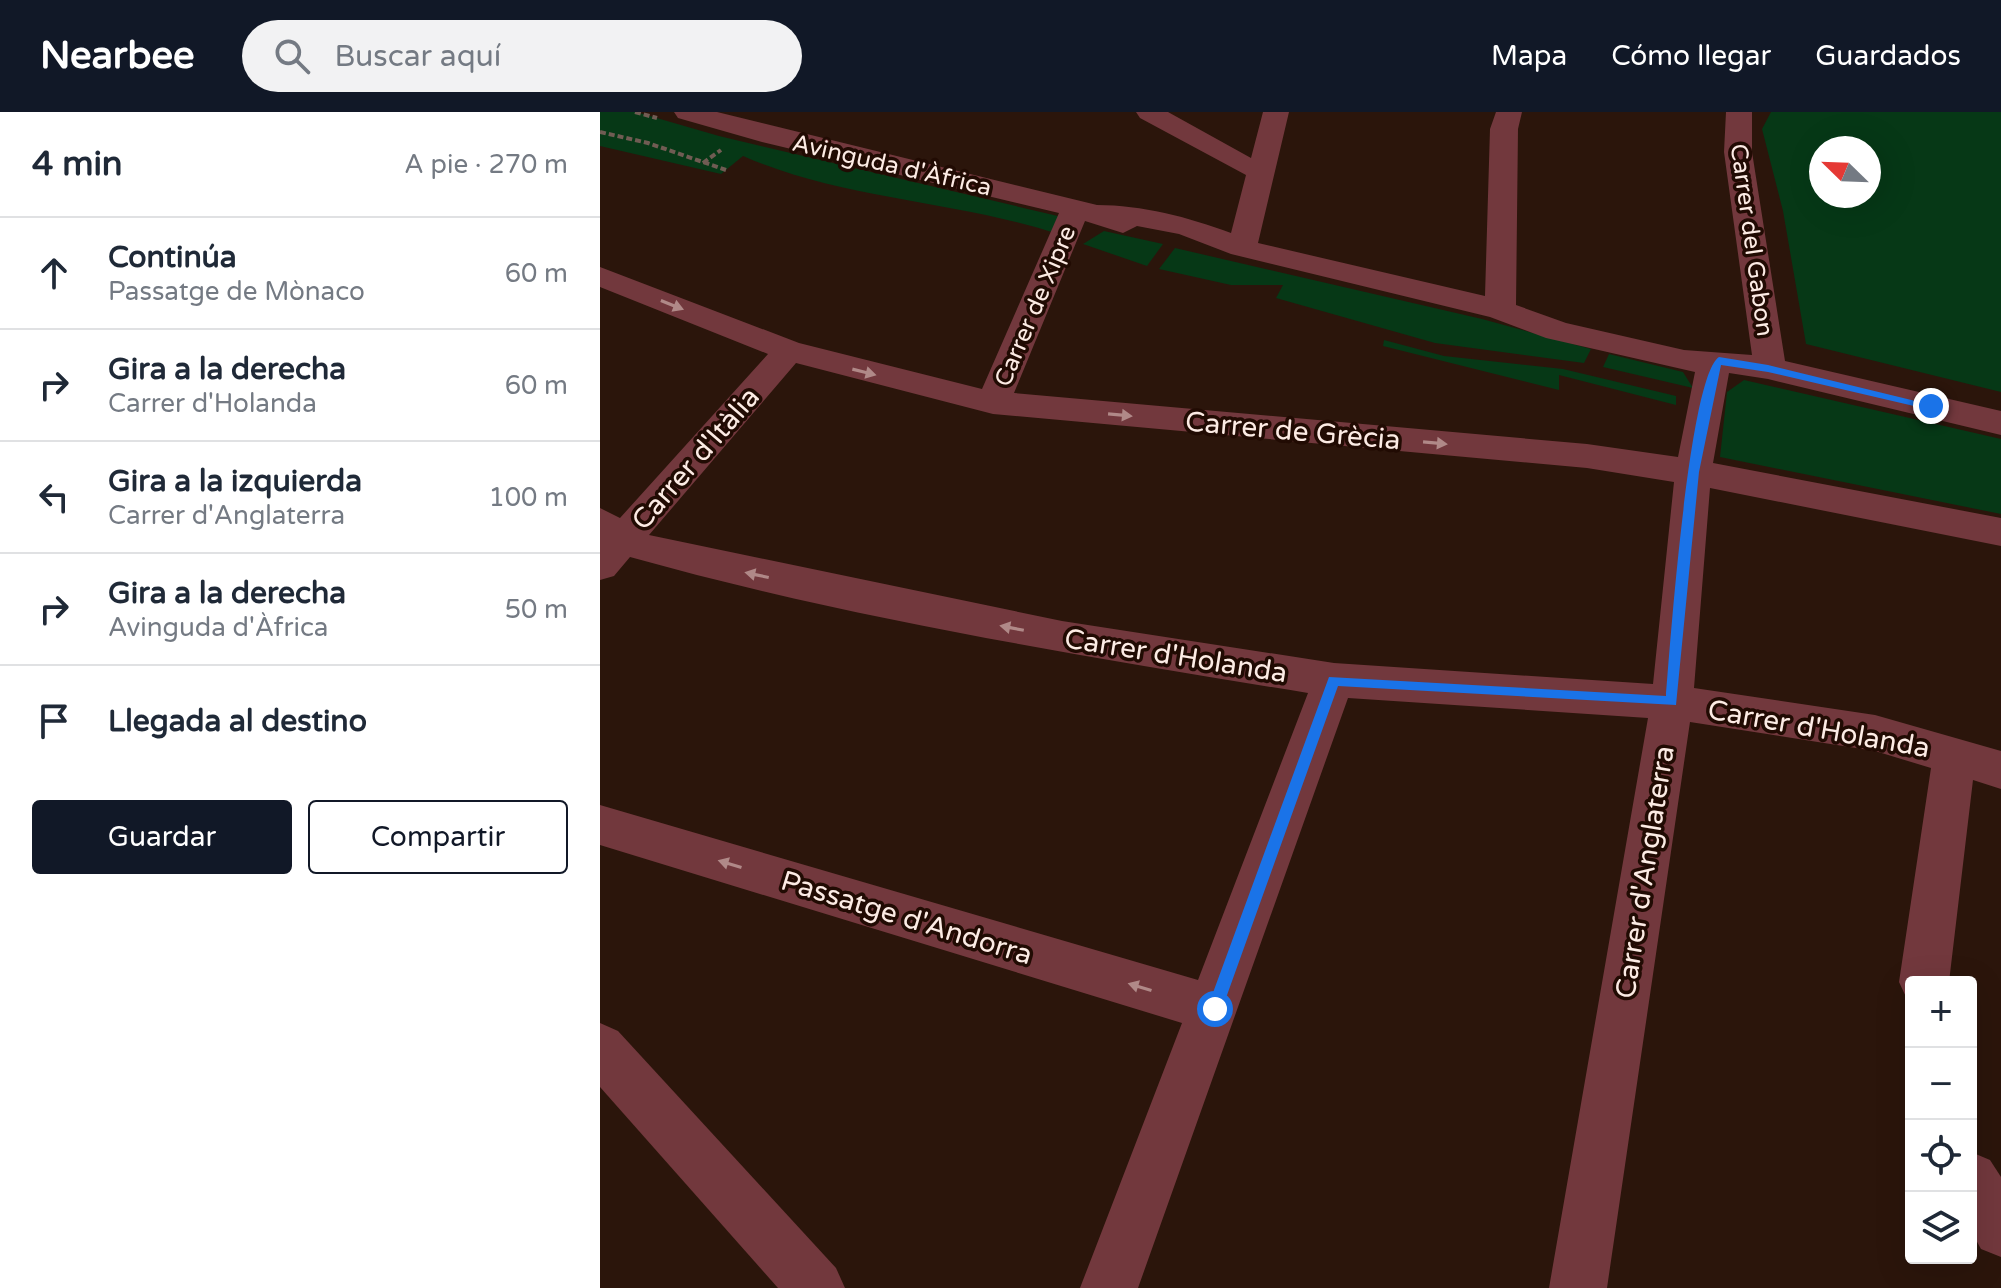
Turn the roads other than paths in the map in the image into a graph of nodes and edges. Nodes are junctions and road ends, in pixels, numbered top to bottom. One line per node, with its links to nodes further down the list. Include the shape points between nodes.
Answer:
1 (687, 112): 7 (street, Avinguda d'Àfrica)
2 (791, 112): 7 (street)
3 (1149, 112): 8 (street)
4 (1276, 112): 8 (street)
5 (1509, 112): 12 (street, via 1504,129)
6 (1739, 112): 15 (street, Carrer del Gabon, via 1738,152)
7 (772, 136): 9 (street, Avinguda d'Àfrica)
8 (1261, 171): 10 (street)
9 (1087, 211): 10 (street, Avinguda d'Àfrica, via 1175,239); 16 (street, Carrer de Xipre)
10 (1242, 248): 12 (street, Avinguda d'Àfrica)
11 (600, 276): 13 (street, Carrer de Grècia, one-way to 13)
12 (1500, 310): 14 (street, Avinguda d'Àfrica, via 1557,331 1684,361)
13 (789, 351): 16 (street, Carrer de Grècia, one-way to 16); 20 (street, Carrer d'Itàlia)
14 (1719, 361): 15 (street, Avinguda d'Àfrica); 18 (street, Carrer d'Anglaterra, via 1712,372)
15 (1768, 368): 17 (street, Avinguda d'Àfrica)
16 (993, 403): 18 (street, Carrer de Grècia, one-way to 18, via 1587,456)
17 (2001, 423)
18 (1693, 472): 19 (street, Carrer de Grècia); 22 (street, Carrer d'Anglaterra)
19 (2001, 532)
20 (607, 543): 21 (street, Carrer d'Holanda, one-way to 20, via 956,617)
21 (1334, 680): 22 (street, Carrer d'Holanda); 27 (street)
22 (1672, 702): 23 (street, Carrer d'Holanda, via 1875,733); 33 (street, Carrer d'Anglaterra)
23 (1955, 754): 24 (street, Carrer d'Holanda); 26 (street)
24 (2001, 770)
25 (600, 825): 27 (street, Passatge d'Andorra, one-way to 25)
26 (1925, 976)
27 (1215, 1009): 32 (street)
28 (600, 1049): 31 (street)
29 (1977, 1189): 30 (street)
30 (2001, 1229)
31 (816, 1288)
32 (1109, 1288)
33 (1578, 1288)

